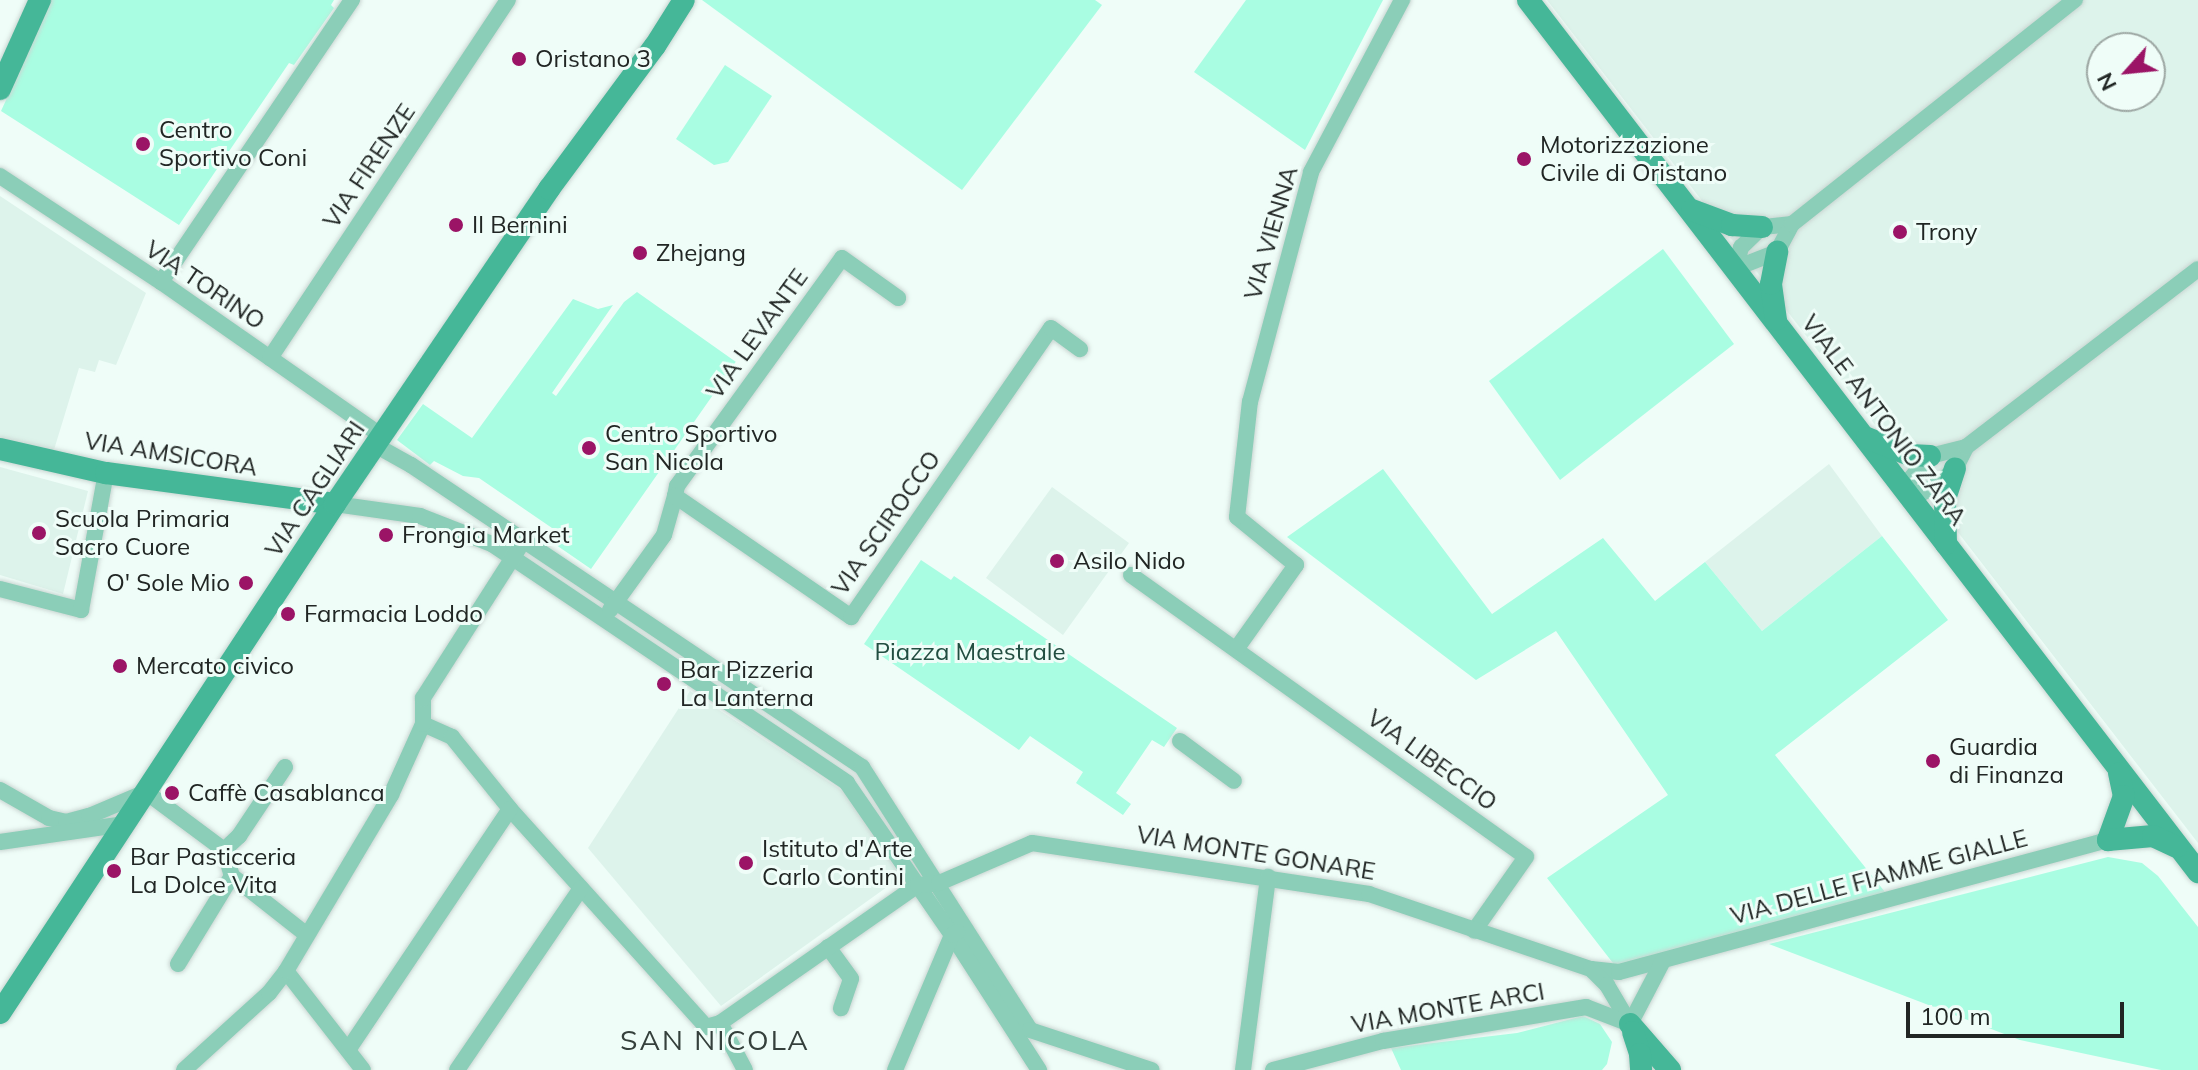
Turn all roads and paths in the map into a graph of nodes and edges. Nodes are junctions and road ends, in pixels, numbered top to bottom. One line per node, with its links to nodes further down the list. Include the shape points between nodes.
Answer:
1 (40, 0): 8 (main road)
2 (352, 0): 16 (street)
3 (508, 0): 20 (street, VIA FIRENZE)
4 (684, 0): 22 (main road, VIA CAGLIARI)
5 (1402, 0): 38 (street, VIA VIENNA, via 1311,172 1250,402 1237,517 1296,565)
6 (1528, 0): 10 (main road, VIALE ANTONIO ZARA)
7 (2075, 0): 11 (street)
8 (0, 89)
9 (0, 176): 16 (street, VIA TORINO)
10 (1690, 209): 12 (main road, via 1732,225); 14 (main road, VIALE ANTONIO ZARA)
11 (1792, 224): 12 (street); 13 (street)
12 (1762, 227): 14 (street, via 1741,247)
13 (1777, 252): 14 (street); 18 (main road, via 1771,284)
14 (1736, 268): 18 (main road, VIALE ANTONIO ZARA)
15 (2198, 269): 23 (street)
16 (161, 282): 20 (street, VIA TORINO)
17 (898, 298): 29 (street, VIA LEVANTE, via 842,258 677,486)
18 (1776, 321): 21 (main road, VIALE ANTONIO ZARA)
19 (1080, 349): 29 (street, VIA SCIROCCO, via 1051,328 851,617)
20 (270, 358): 22 (street, VIA TORINO)
21 (1865, 437): 25 (main road, via 1910,455); 28 (main road, VIALE ANTONIO ZARA)
22 (378, 440): 30 (main road, VIA CAGLIARI); 31 (street, VIA TORINO)
23 (1966, 447): 25 (street); 26 (street)
24 (0, 449): 27 (main road, VIA AMSICORA)
25 (1930, 456): 28 (street, via 1910,479)
26 (1955, 469): 28 (street, via 1922,493); 32 (main road, via 1945,499)
27 (106, 473): 30 (main road, VIA AMSICORA); 35 (street, via 81,610)
28 (1907, 492): 32 (main road, VIALE ANTONIO ZARA)
29 (675, 496): 36 (street, via 664,535)
30 (335, 504): 33 (street, via 420,516); 47 (main road, VIA CAGLIARI)
31 (524, 540): 33 (street); 36 (street, VIA TORINO)
32 (1946, 544): 44 (main road, VIALE ANTONIO ZARA)
33 (514, 557): 37 (street); 40 (street, via 423,698)
34 (1131, 575): 38 (street, VIA LIBECCIO)
35 (0, 589)
36 (616, 601): 37 (street); 39 (street, VIA TORINO)
37 (604, 618): 41 (street)
38 (1237, 648): 63 (street, VIA LIBECCIO, via 1526,857)
39 (786, 717): 41 (street); 59 (street, VIA TORINO, via 862,767)
40 (423, 724): 48 (street, via 452,737); 64 (street, via 391,795)
41 (774, 734): 60 (street, via 847,783)
42 (1180, 741): 45 (street)
43 (285, 767): 55 (street)
44 (2118, 769): 52 (main road, via 2124,796); 54 (main road, VIALE ANTONIO ZARA)
45 (1234, 781)
46 (0, 790): 49 (street)
47 (146, 792): 50 (main road, VIA CAGLIARI); 55 (street)
48 (510, 809): 61 (street); 75 (street)
49 (43, 815): 50 (street, via 74,820); 51 (street)
50 (117, 816): 51 (street); 71 (main road, VIA CAGLIARI)
51 (22, 837): 53 (street)
52 (2108, 840): 54 (main road, via 2153,836); 66 (street, VIA DELLE FIAMME GIALLE)
53 (0, 842)
54 (2188, 848): 56 (main road, VIALE ANTONIO ZARA)
55 (224, 850): 57 (street)
56 (2198, 872)
57 (232, 876): 64 (street); 67 (street)
58 (1268, 877): 59 (street, VIA MONTE GONARE, via 1032,843); 63 (street, VIA MONTE GONARE, via 1369,894); 83 (street)
59 (939, 883): 60 (street, VIA MONTE GONARE); 62 (street, VIA TORINO)
60 (918, 885): 62 (street); 65 (street)
61 (581, 888): 72 (street, via 706,1027); 78 (street)
62 (959, 931): 74 (street); 80 (street)
63 (1474, 931): 68 (street, VIA MONTE GONARE)
64 (307, 935): 69 (street)
65 (828, 947): 70 (street, via 851,979); 72 (street)
66 (1663, 961): 68 (street, VIA DELLE FIAMME GIALLE, via 1619,972); 73 (street)
67 (178, 964)
68 (1591, 969): 73 (street)
69 (286, 971): 75 (street); 76 (street)
70 (841, 1008)
71 (0, 1013)
72 (720, 1023): 79 (street)
73 (1630, 1024): 84 (street, VIA MONTE ARCI, via 1586,1007 1383,1041); 85 (main road); 86 (main road); 87 (main road, via 1647,1051); 88 (main road)
74 (1027, 1038): 81 (street); 82 (street)
75 (348, 1050): 77 (street)
76 (184, 1070)
77 (363, 1070)
78 (457, 1070)
79 (745, 1070)
80 (895, 1070)
81 (1039, 1070)
82 (1152, 1070)
83 (1243, 1070)
84 (1273, 1070)
85 (1631, 1070)
86 (1641, 1070)
87 (1650, 1070)
88 (1670, 1070)

